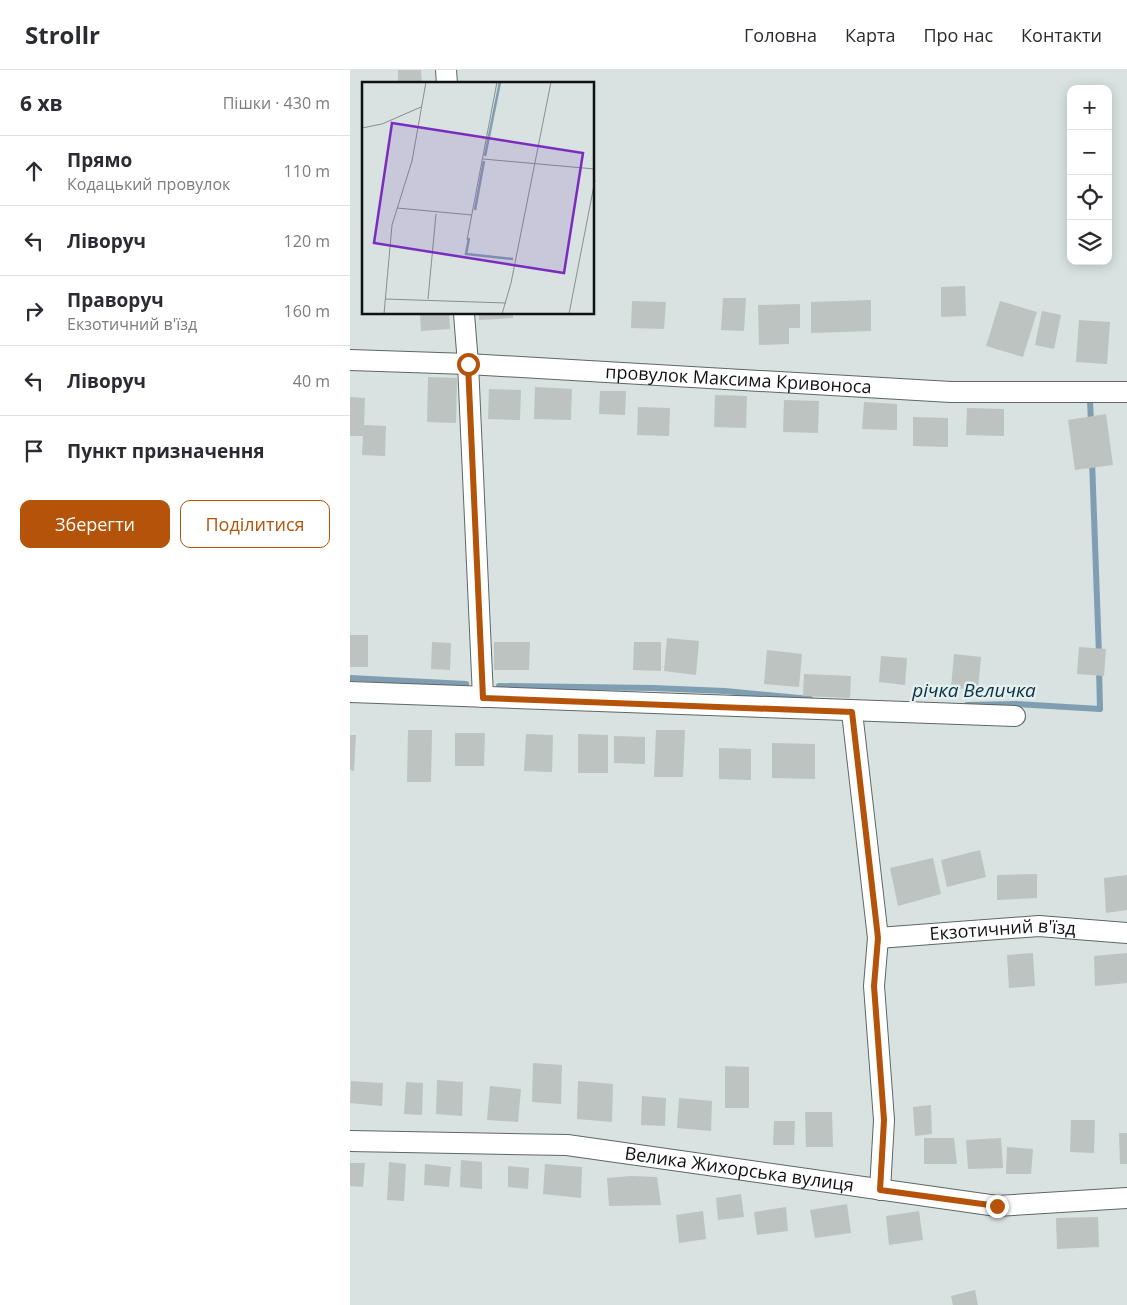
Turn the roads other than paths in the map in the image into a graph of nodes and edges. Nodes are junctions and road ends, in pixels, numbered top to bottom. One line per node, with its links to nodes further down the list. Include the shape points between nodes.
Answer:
1 (464, 315): 3 (street)
2 (350, 360): 3 (street, провулок Максима Кривоноса)
3 (468, 364): 4 (street, провулок Максима Кривоноса, via 951,392); 6 (street)
4 (1127, 392)
5 (350, 692): 6 (street)
6 (483, 698): 7 (street)
7 (852, 712): 8 (street); 10 (street)
8 (1015, 716)
9 (1127, 933): 10 (street, Екзотичний в'їзд, via 1039,926)
10 (878, 938): 12 (street, via 874,986 884,1120)
11 (350, 1141): 12 (street, Велика Жихорська вулиця, via 567,1145)
12 (880, 1190): 13 (street, Велика Жихорська вулиця, via 997,1206)
13 (1127, 1198)

